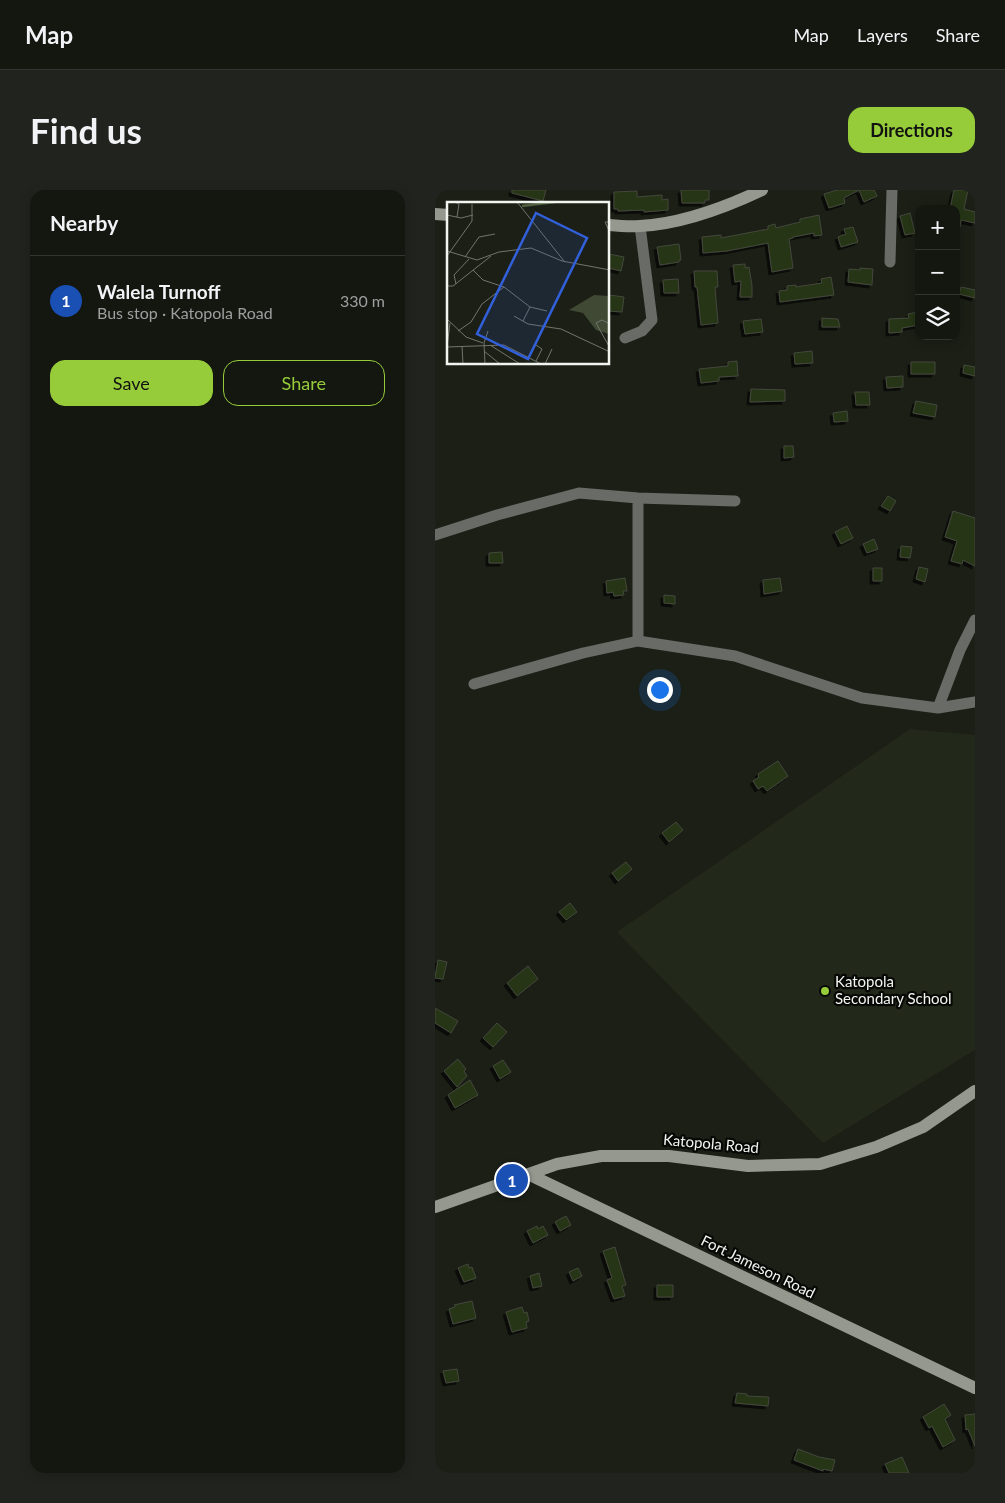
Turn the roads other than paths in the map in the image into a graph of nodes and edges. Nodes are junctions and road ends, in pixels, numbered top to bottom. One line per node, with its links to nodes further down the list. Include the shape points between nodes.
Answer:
1 (762, 190): 4 (street, via 704,213)
2 (892, 190): 5 (street)
3 (610, 225): 4 (street)
4 (641, 226): 6 (street, via 652,320 642,331)
5 (890, 262)
6 (625, 338)
7 (638, 498): 8 (street); 9 (street, via 579,493); 11 (street)
8 (735, 501)
9 (435, 535)
10 (975, 620): 14 (street)
11 (638, 641): 12 (street, via 583,652); 14 (street, via 735,656 863,698)
12 (475, 684)
13 (975, 702): 14 (street)
14 (938, 708)
15 (975, 1091): 16 (street, Katopola Road, via 923,1127 876,1147 820,1164 748,1166 669,1156 601,1156 557,1164)
16 (528, 1174): 17 (street, Katopola Road); 18 (street, Fort Jameson Road)
17 (435, 1207)
18 (975, 1388)

